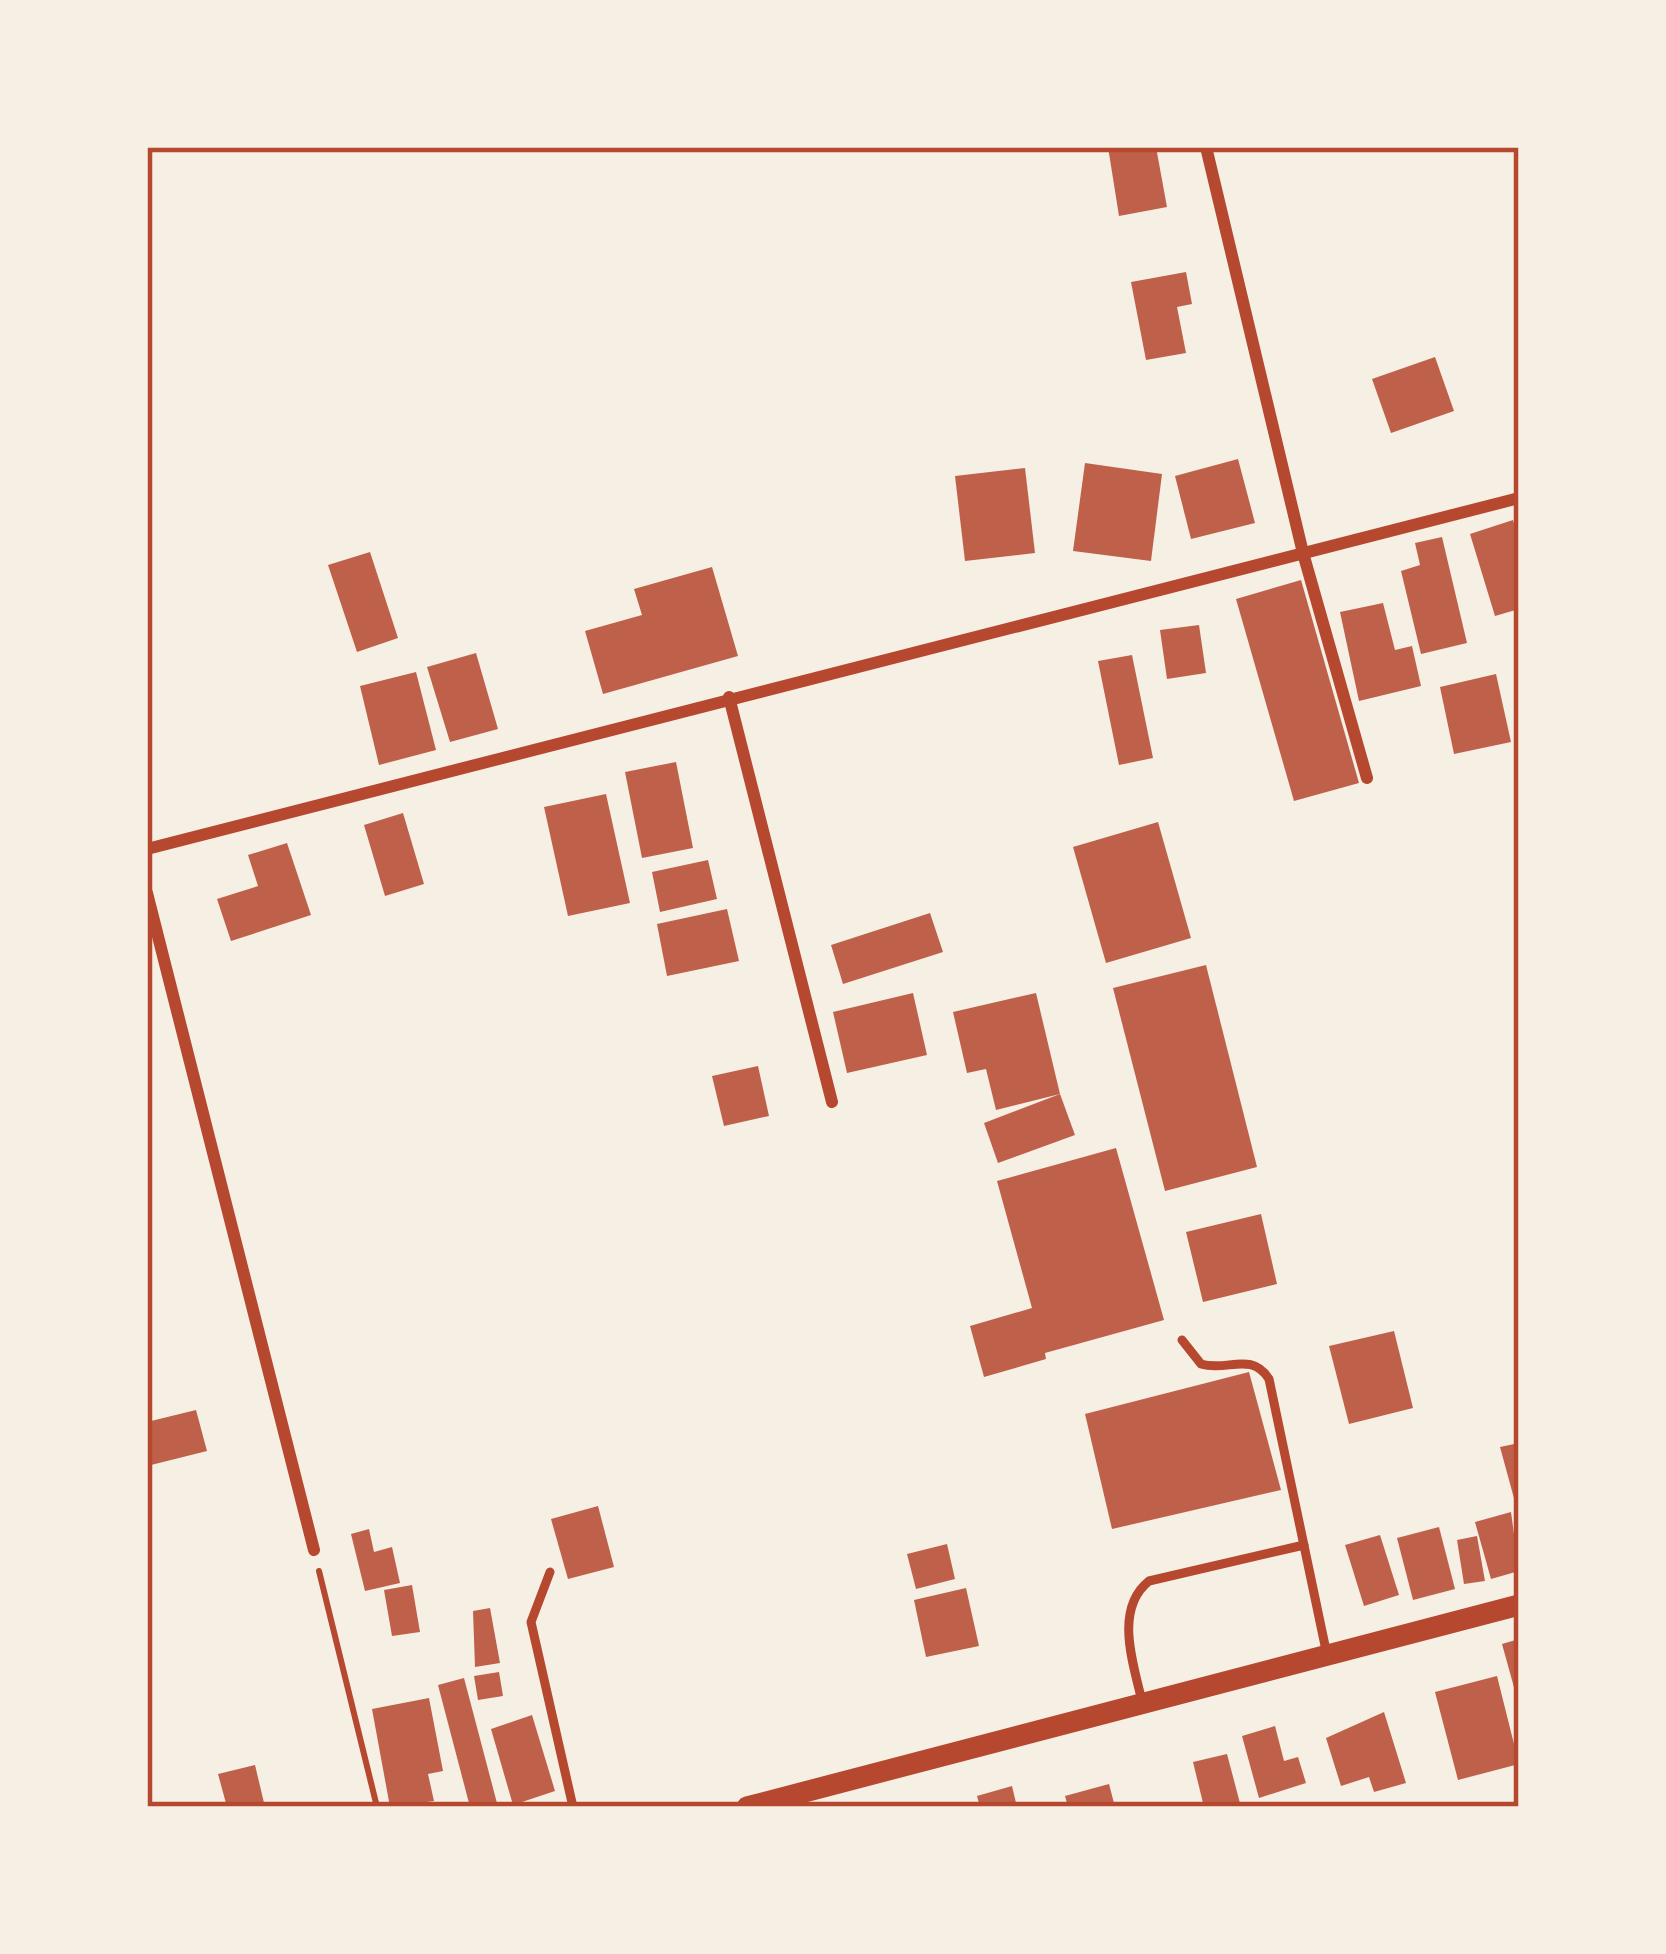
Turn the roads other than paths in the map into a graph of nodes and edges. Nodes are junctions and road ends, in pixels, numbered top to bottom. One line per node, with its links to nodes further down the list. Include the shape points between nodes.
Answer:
1 (1206, 147): 3 (street)
2 (1519, 498): 3 (street)
3 (1303, 553): 4 (street); 5 (street)
4 (729, 697): 6 (street); 8 (street)
5 (1367, 778)
6 (147, 849)
7 (147, 893): 11 (street)
8 (832, 1102)
9 (1183, 1340): 10 (lane, via 1201,1364 1250,1363 1269,1379)
10 (1304, 1545): 14 (lane); 15 (lane, via 1149,1581 1133,1594 1128,1614)
11 (314, 1550)
12 (550, 1572): 16 (lane, via 531,1622)
13 (1519, 1605): 14 (street)
14 (1327, 1655): 15 (street)
15 (1142, 1704): 17 (street)
16 (573, 1807)
17 (747, 1807)

